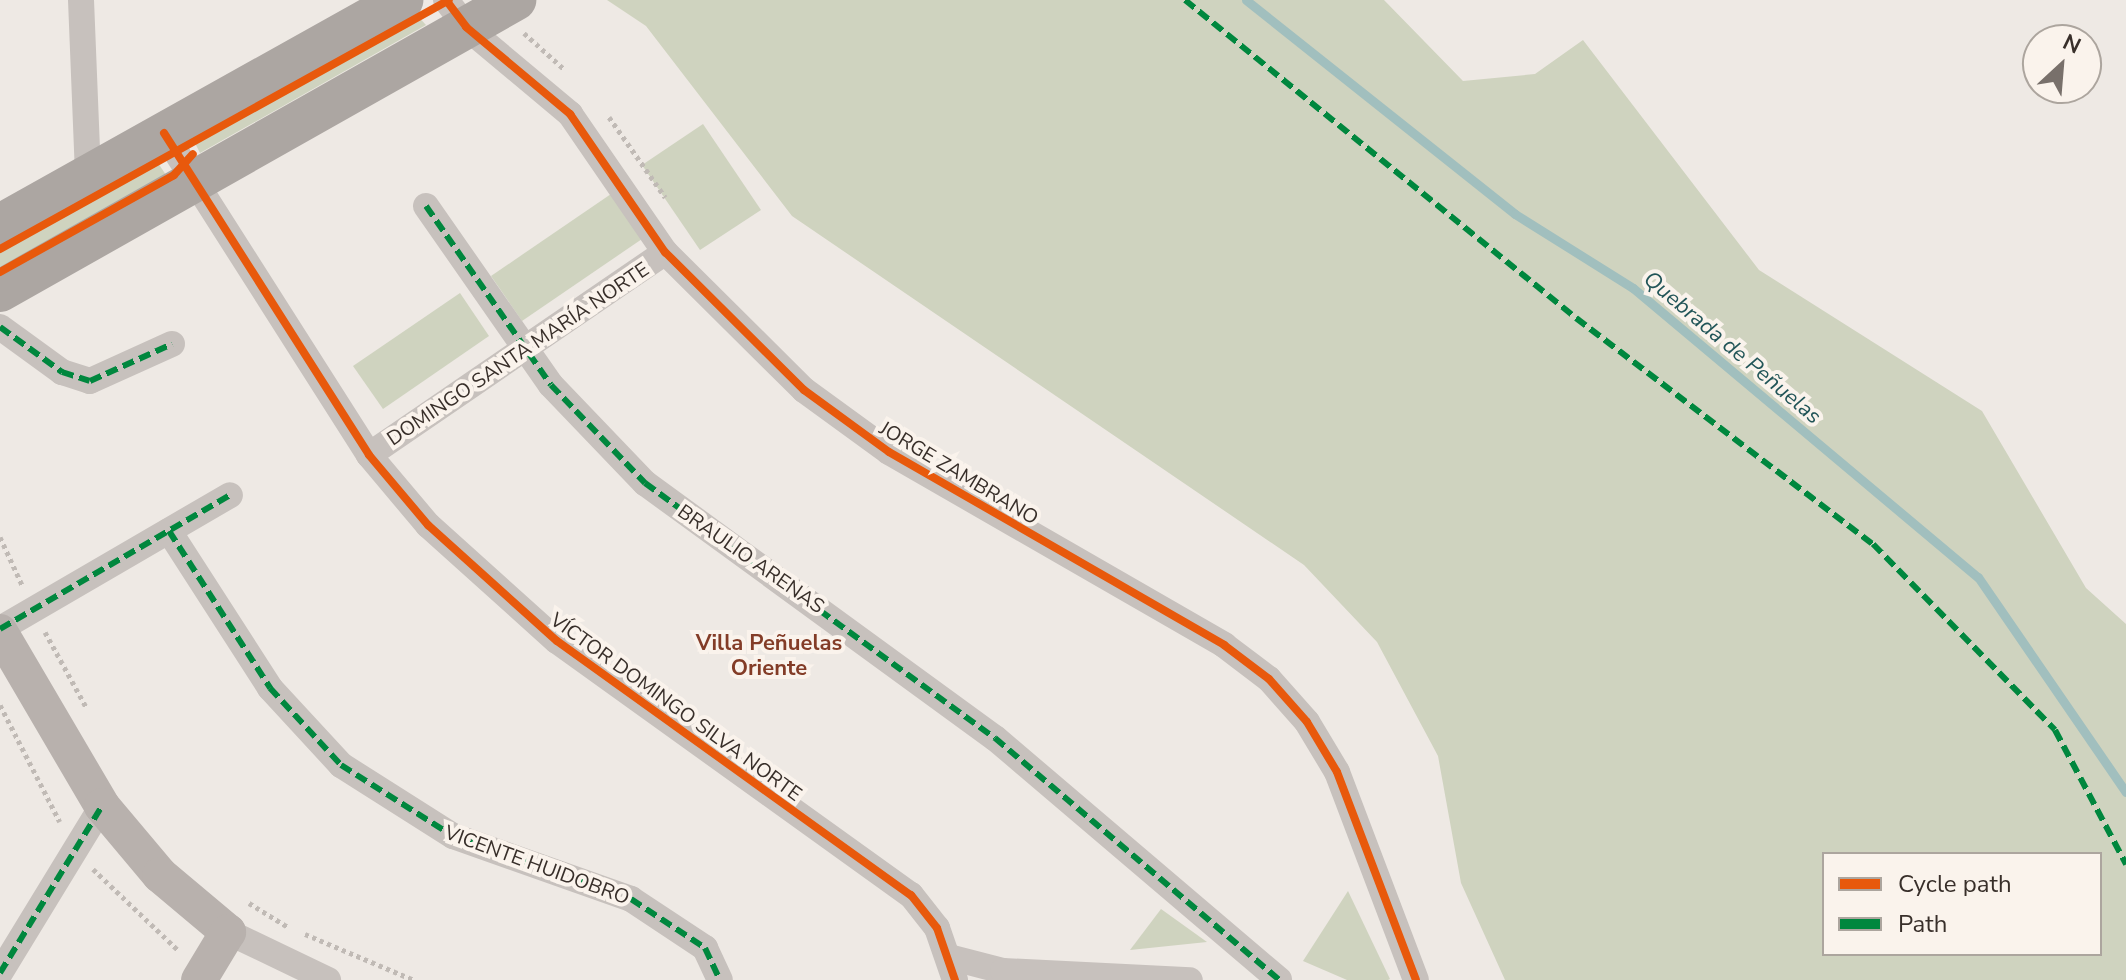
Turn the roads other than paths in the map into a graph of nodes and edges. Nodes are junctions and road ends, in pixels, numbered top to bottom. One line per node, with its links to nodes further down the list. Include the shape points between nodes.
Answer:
1 (81, 0): 6 (street)
2 (402, 0): 5 (main road)
3 (515, 0): 4 (main road)
4 (456, 14): 7 (main road); 10 (street, JORGE ZAMBRANO, via 570,114)
5 (164, 133): 6 (main road); 7 (street, VÍCTOR DOMINGO SILVA NORTE)
6 (88, 176): 9 (main road)
7 (197, 179): 11 (main road); 15 (street, VÍCTOR DOMINGO SILVA NORTE)
8 (426, 206): 14 (street, BRAULIO ARENAS)
9 (0, 225)
10 (665, 252): 14 (street, DOMINGO SANTA MARÍA NORTE); 29 (street, JORGE ZAMBRANO, via 765,356 846,422 1224,645 1269,679 1307,722 1337,772)
11 (0, 291)
12 (0, 327): 13 (street, via 62,372 90,381)
13 (172, 344)
14 (526, 349): 15 (street, DOMINGO SANTA MARÍA NORTE); 28 (street, BRAULIO ARENAS, via 579,418 645,483 984,729)
15 (369, 455): 21 (street, VÍCTOR DOMINGO SILVA NORTE, via 508,601 911,895)
16 (230, 495): 17 (street)
17 (169, 531): 18 (street); 26 (street, VICENTE HUIDOBRO, via 270,688 341,765 453,836 642,905 705,948)
18 (0, 631): 19 (main road)
19 (102, 806): 20 (main road, via 160,875); 22 (street)
20 (228, 932): 23 (main road); 25 (street)
21 (952, 969): 24 (street)
22 (0, 973)
23 (201, 977)
24 (1157, 979): 27 (street)
25 (328, 980)
26 (720, 980)
27 (1190, 980)
28 (1279, 980)
29 (1416, 980)

